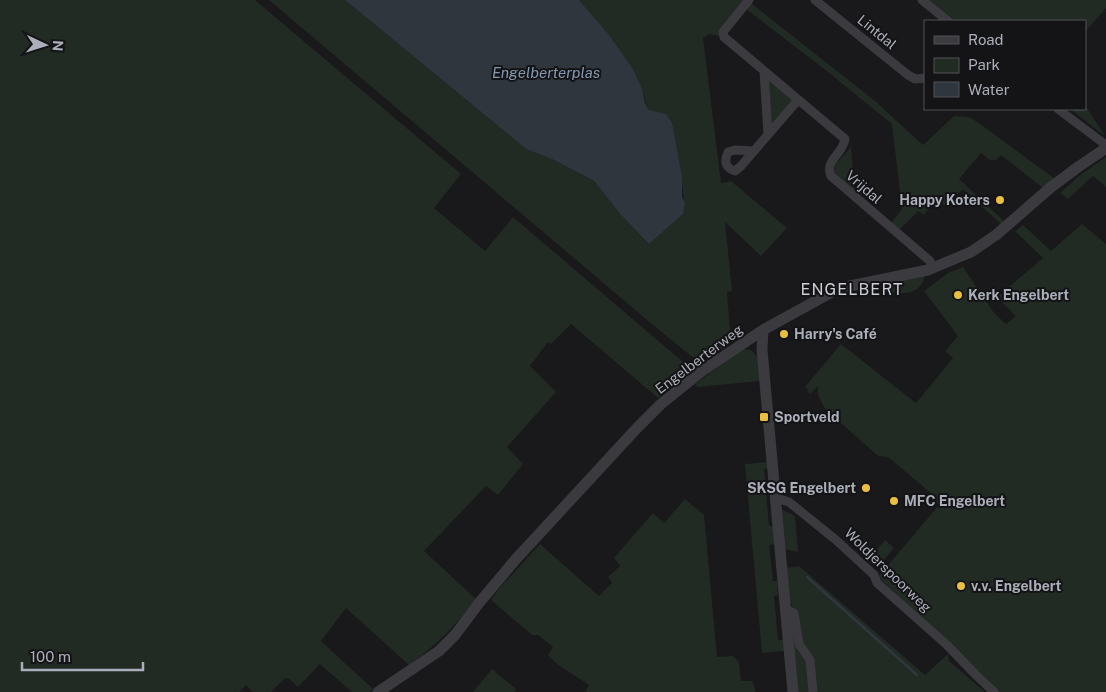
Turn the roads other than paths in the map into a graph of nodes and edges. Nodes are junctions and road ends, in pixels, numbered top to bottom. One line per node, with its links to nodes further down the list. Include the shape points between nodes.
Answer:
1 (749, 0): 5 (street, Vrijdal, via 723,32 724,37)
2 (815, 0): 6 (street, Lintdal, via 908,74 915,79)
3 (922, 0): 4 (street)
4 (947, 20)
5 (764, 70): 7 (street, Vrijdal); 9 (street)
6 (924, 78)
7 (798, 100): 9 (street); 12 (street, Vrijdal, via 845,139 844,146 830,164 830,176 930,261)
8 (1059, 110): 10 (street)
9 (768, 135): 11 (street)
10 (1106, 147): 12 (street, Engelberterweg, via 1050,188 996,235 971,252)
11 (754, 151)
12 (933, 268): 13 (street, Engelberterweg, via 832,292)
13 (763, 330): 14 (street, Engelberterweg); 15 (street)
14 (747, 341): 15 (street); 18 (street, Engelberterweg, via 702,371 662,404 516,559 455,635 439,651)
15 (762, 350): 16 (street)
16 (776, 498): 17 (street); 21 (street, Woldjerspoorweg, via 789,502 836,540 874,575 877,583)
17 (786, 609): 19 (street); 20 (street, via 794,613 799,644 810,660)
18 (378, 692)
19 (793, 692)
20 (813, 692)
21 (994, 692)

